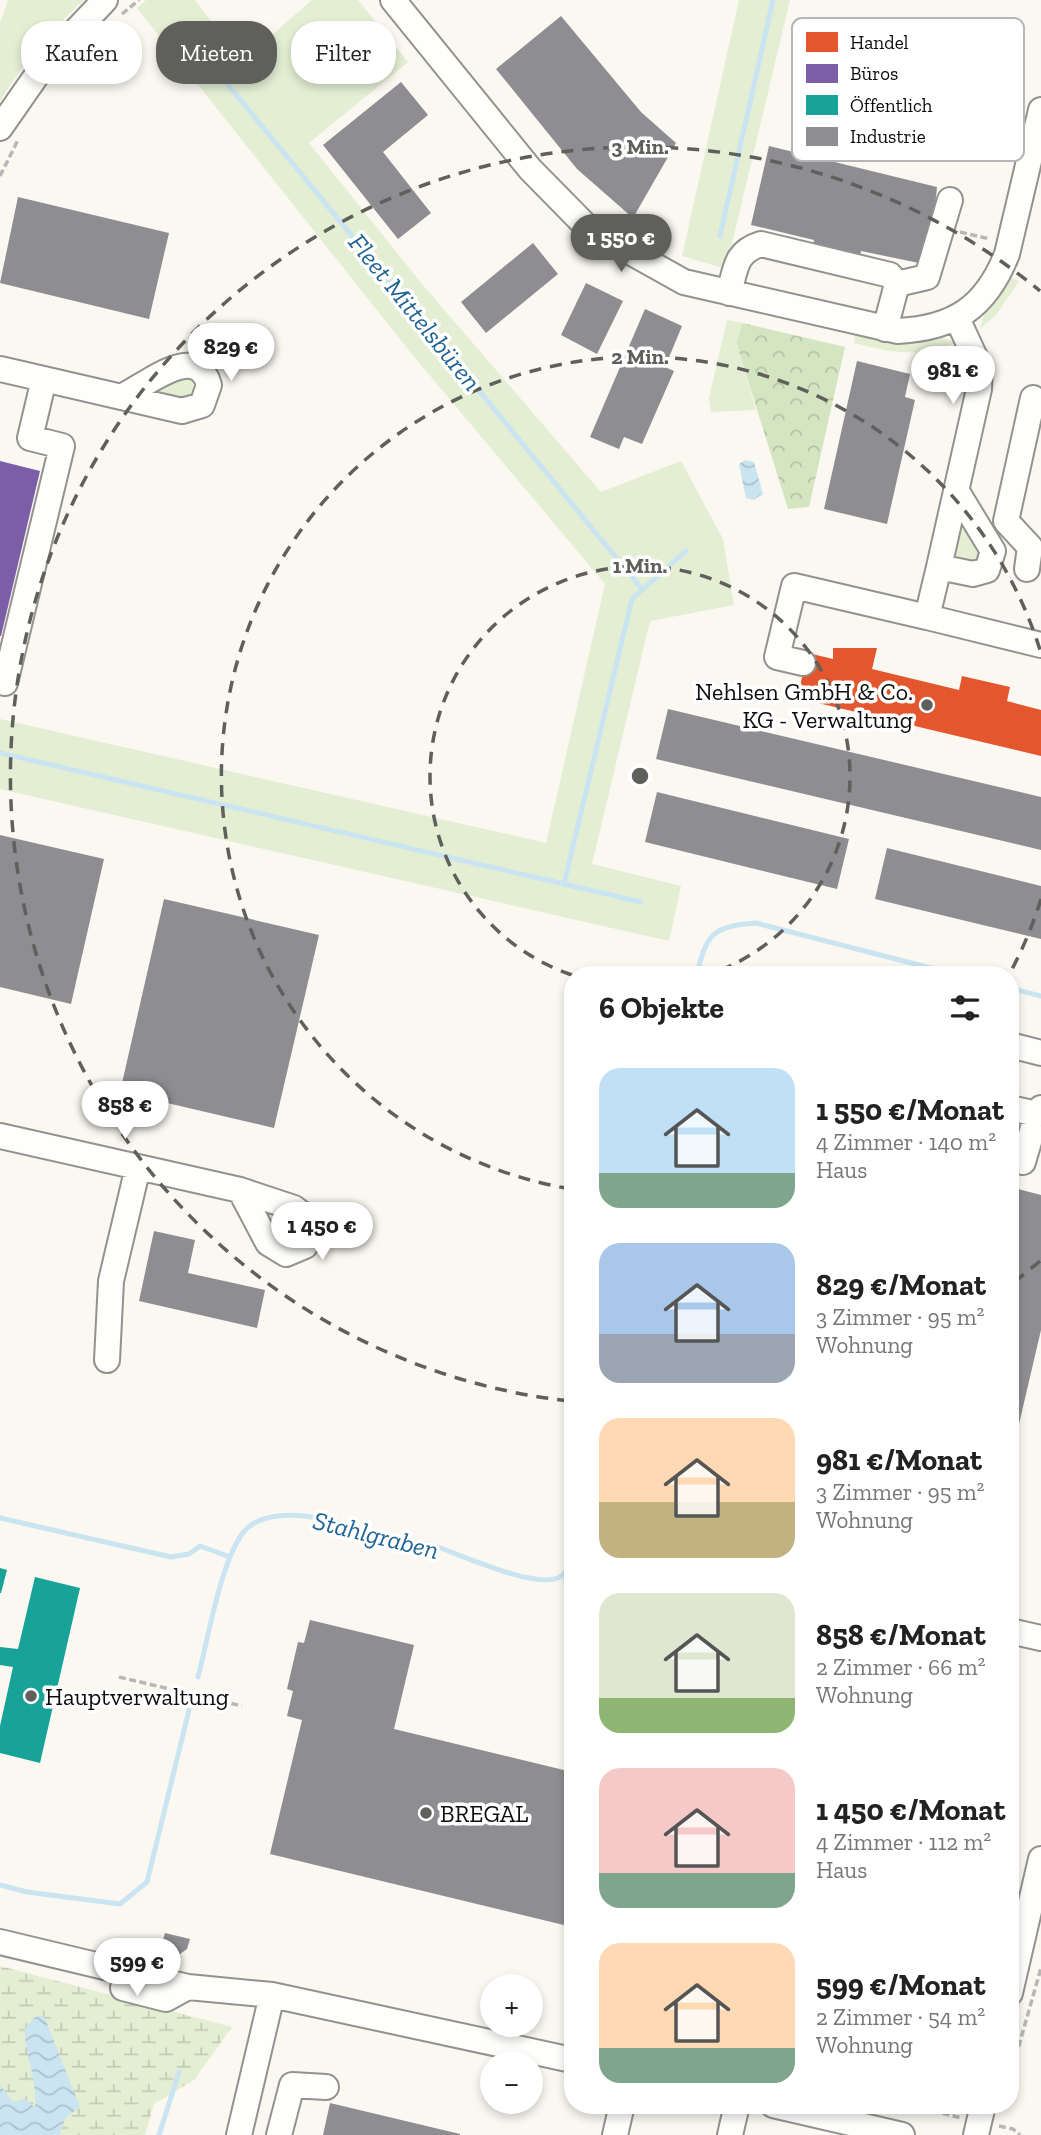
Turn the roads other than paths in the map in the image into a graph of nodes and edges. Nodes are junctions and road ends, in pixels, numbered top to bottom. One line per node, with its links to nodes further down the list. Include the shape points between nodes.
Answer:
1 (393, 0): 7 (street, via 530,169 589,229 684,282)
2 (113, 8): 4 (street, via 46,62)
3 (1041, 110): 8 (street, via 998,277 973,307)
4 (12, 128)
5 (950, 200): 6 (street, via 927,277)
6 (897, 284): 7 (street, via 890,275 761,244 740,255); 9 (street)
7 (729, 293): 9 (street)
8 (957, 318): 9 (street, via 923,330); 14 (street, via 980,368)
9 (885, 329)
10 (0, 369): 11 (street)
11 (44, 379): 12 (street); 21 (street, via 30,439 62,446 5,683)
12 (123, 396)
13 (1033, 398): 17 (street, via 1006,521 1030,547)
14 (956, 490): 15 (street, via 993,551); 16 (street)
15 (990, 561): 16 (street, via 987,570 973,574); 17 (street)
16 (939, 567): 18 (street)
17 (1034, 571)
18 (927, 617): 19 (street); 20 (street, via 794,586 777,657)
19 (1041, 645)
20 (803, 663)
21 (0, 682)
22 (1019, 1047): 23 (street)
23 (1041, 1053)
24 (1019, 1109): 25 (street)
25 (1039, 1111): 27 (street)
26 (0, 1136): 28 (street)
27 (1023, 1162)
28 (138, 1167): 29 (street); 30 (street, via 111,1281)
29 (240, 1190)
30 (107, 1360)
31 (1019, 1633): 32 (street)
32 (1041, 1638)
33 (1041, 1859): 35 (street)
34 (0, 1942): 36 (street, via 109,1968 110,1985 166,1999 197,1988)
35 (1019, 1954)
36 (272, 1995): 37 (street); 43 (street)
37 (564, 2058)
38 (326, 2087): 44 (street, via 292,2084)
39 (620, 2114): 45 (street)
40 (735, 2114): 46 (street)
41 (812, 2114): 47 (street)
42 (981, 2114): 48 (street)
43 (239, 2135)
44 (279, 2135)
45 (615, 2135)
46 (730, 2135)
47 (902, 2135)
48 (976, 2135)

